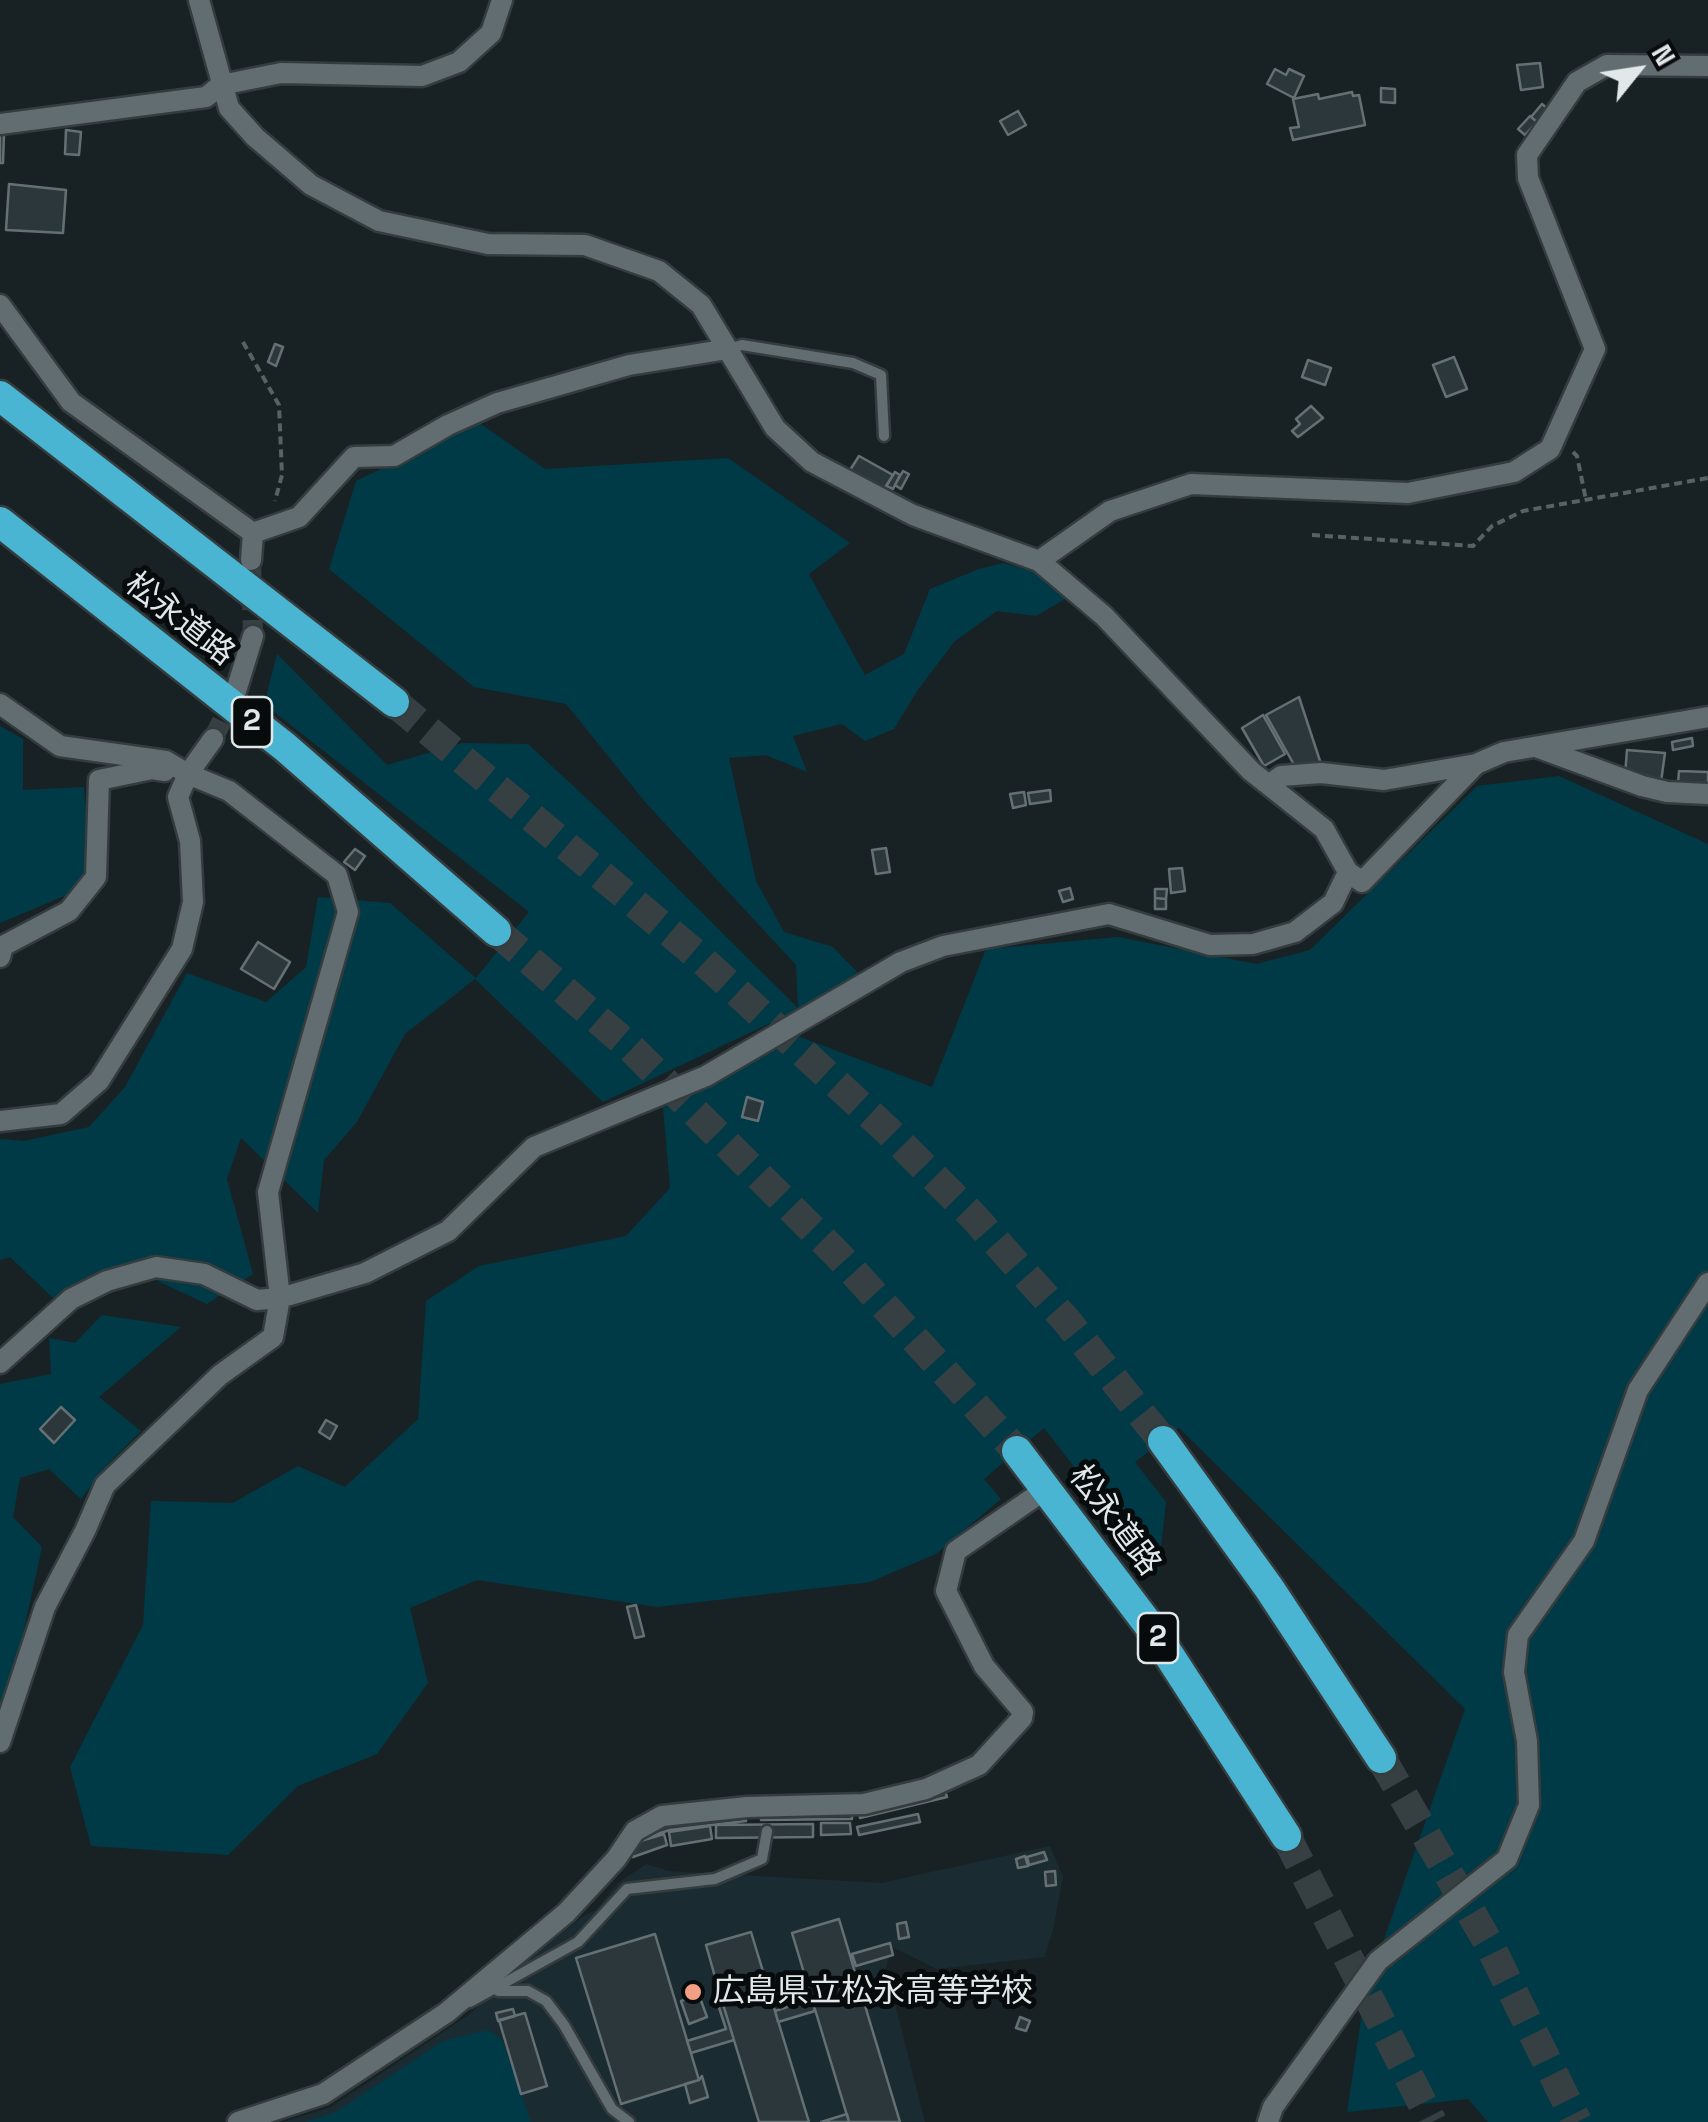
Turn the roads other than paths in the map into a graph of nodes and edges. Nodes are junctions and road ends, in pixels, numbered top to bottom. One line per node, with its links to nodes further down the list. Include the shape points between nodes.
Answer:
1 (199, 0): 4 (street)
2 (502, 0): 4 (street, via 490,33 459,62 422,76 281,73)
3 (1708, 66): 15 (street, via 1607,66 1577,82 1527,155 1528,178 1595,349 1550,449 1514,472 1408,493 1191,484 1110,511)
4 (221, 86): 5 (street, via 206,97); 7 (street, via 229,108 254,137 312,185 379,221 488,244 584,245 659,271 701,305)
5 (0, 124)
6 (0, 305): 9 (street)
7 (728, 349): 11 (lane, via 742,345 854,363 881,375); 13 (street, via 629,366 497,403 394,456 354,457 299,517); 15 (street, via 775,428 812,462 913,515)
8 (0, 396): 10 (highway, 松永道路)
9 (71, 402): 10 (street); 13 (street)
10 (51, 434): 18 (highway, 松永道路)
11 (884, 436)
12 (0, 522): 28 (highway, 松永道路 / 2, via 285,748)
13 (253, 533): 14 (street)
14 (252, 560)
15 (1040, 562): 25 (street, via 1104,616)
16 (253, 636): 17 (street)
17 (236, 691)
18 (394, 702)
19 (0, 704): 24 (street, via 60,746 166,762)
20 (1708, 717): 22 (street)
21 (214, 739): 24 (street)
22 (1537, 747): 23 (street); 26 (street, via 1642,786)
23 (1476, 764): 25 (street, via 1384,780 1321,773 1282,776); 27 (street, via 1362,882)
24 (188, 774): 29 (street, via 152,769 98,780 96,877 68,910 3,946); 30 (street, via 178,797 190,841 193,902 182,949 99,1081 61,1114); 32 (street, via 229,790 337,876 348,912 268,1192)
25 (1270, 784): 27 (street, via 1324,829)
26 (1708, 794)
27 (1348, 872): 32 (street, via 1333,903 1295,932 1253,944 1210,945 1109,914 943,946 902,962 706,1076 534,1147 448,1231 365,1273)
28 (496, 931)
29 (0, 956)
30 (0, 1121)
31 (1708, 1282): 45 (street, via 1638,1390 1584,1540 1518,1634 1514,1672 1527,1741 1529,1805 1507,1860 1378,1960)
32 (280, 1298): 33 (street, via 257,1300 204,1274 156,1267 71,1299); 37 (street, via 273,1337 220,1376 104,1485 45,1607)
33 (0, 1363)
34 (1163, 1440): 38 (highway)
35 (1017, 1451): 36 (highway, 松永道路 / 2)
36 (1046, 1488): 40 (highway, 松永道路 / 2, via 1154,1632); 42 (street, via 956,1552 946,1591 984,1666 1023,1712 979,1765 926,1789 864,1804 662,1816 636,1830 566,1914)
37 (0, 1742)
38 (1381, 1758)
39 (767, 1831): 41 (lane, via 762,1859 714,1879 627,1889 578,1942)
40 (1286, 1836)
41 (494, 1992): 42 (lane); 44 (lane, via 515,1989 546,2002 612,2110)
42 (446, 2013): 43 (street, via 323,2094)
43 (238, 2122)
44 (629, 2122)
45 (1268, 2122)

